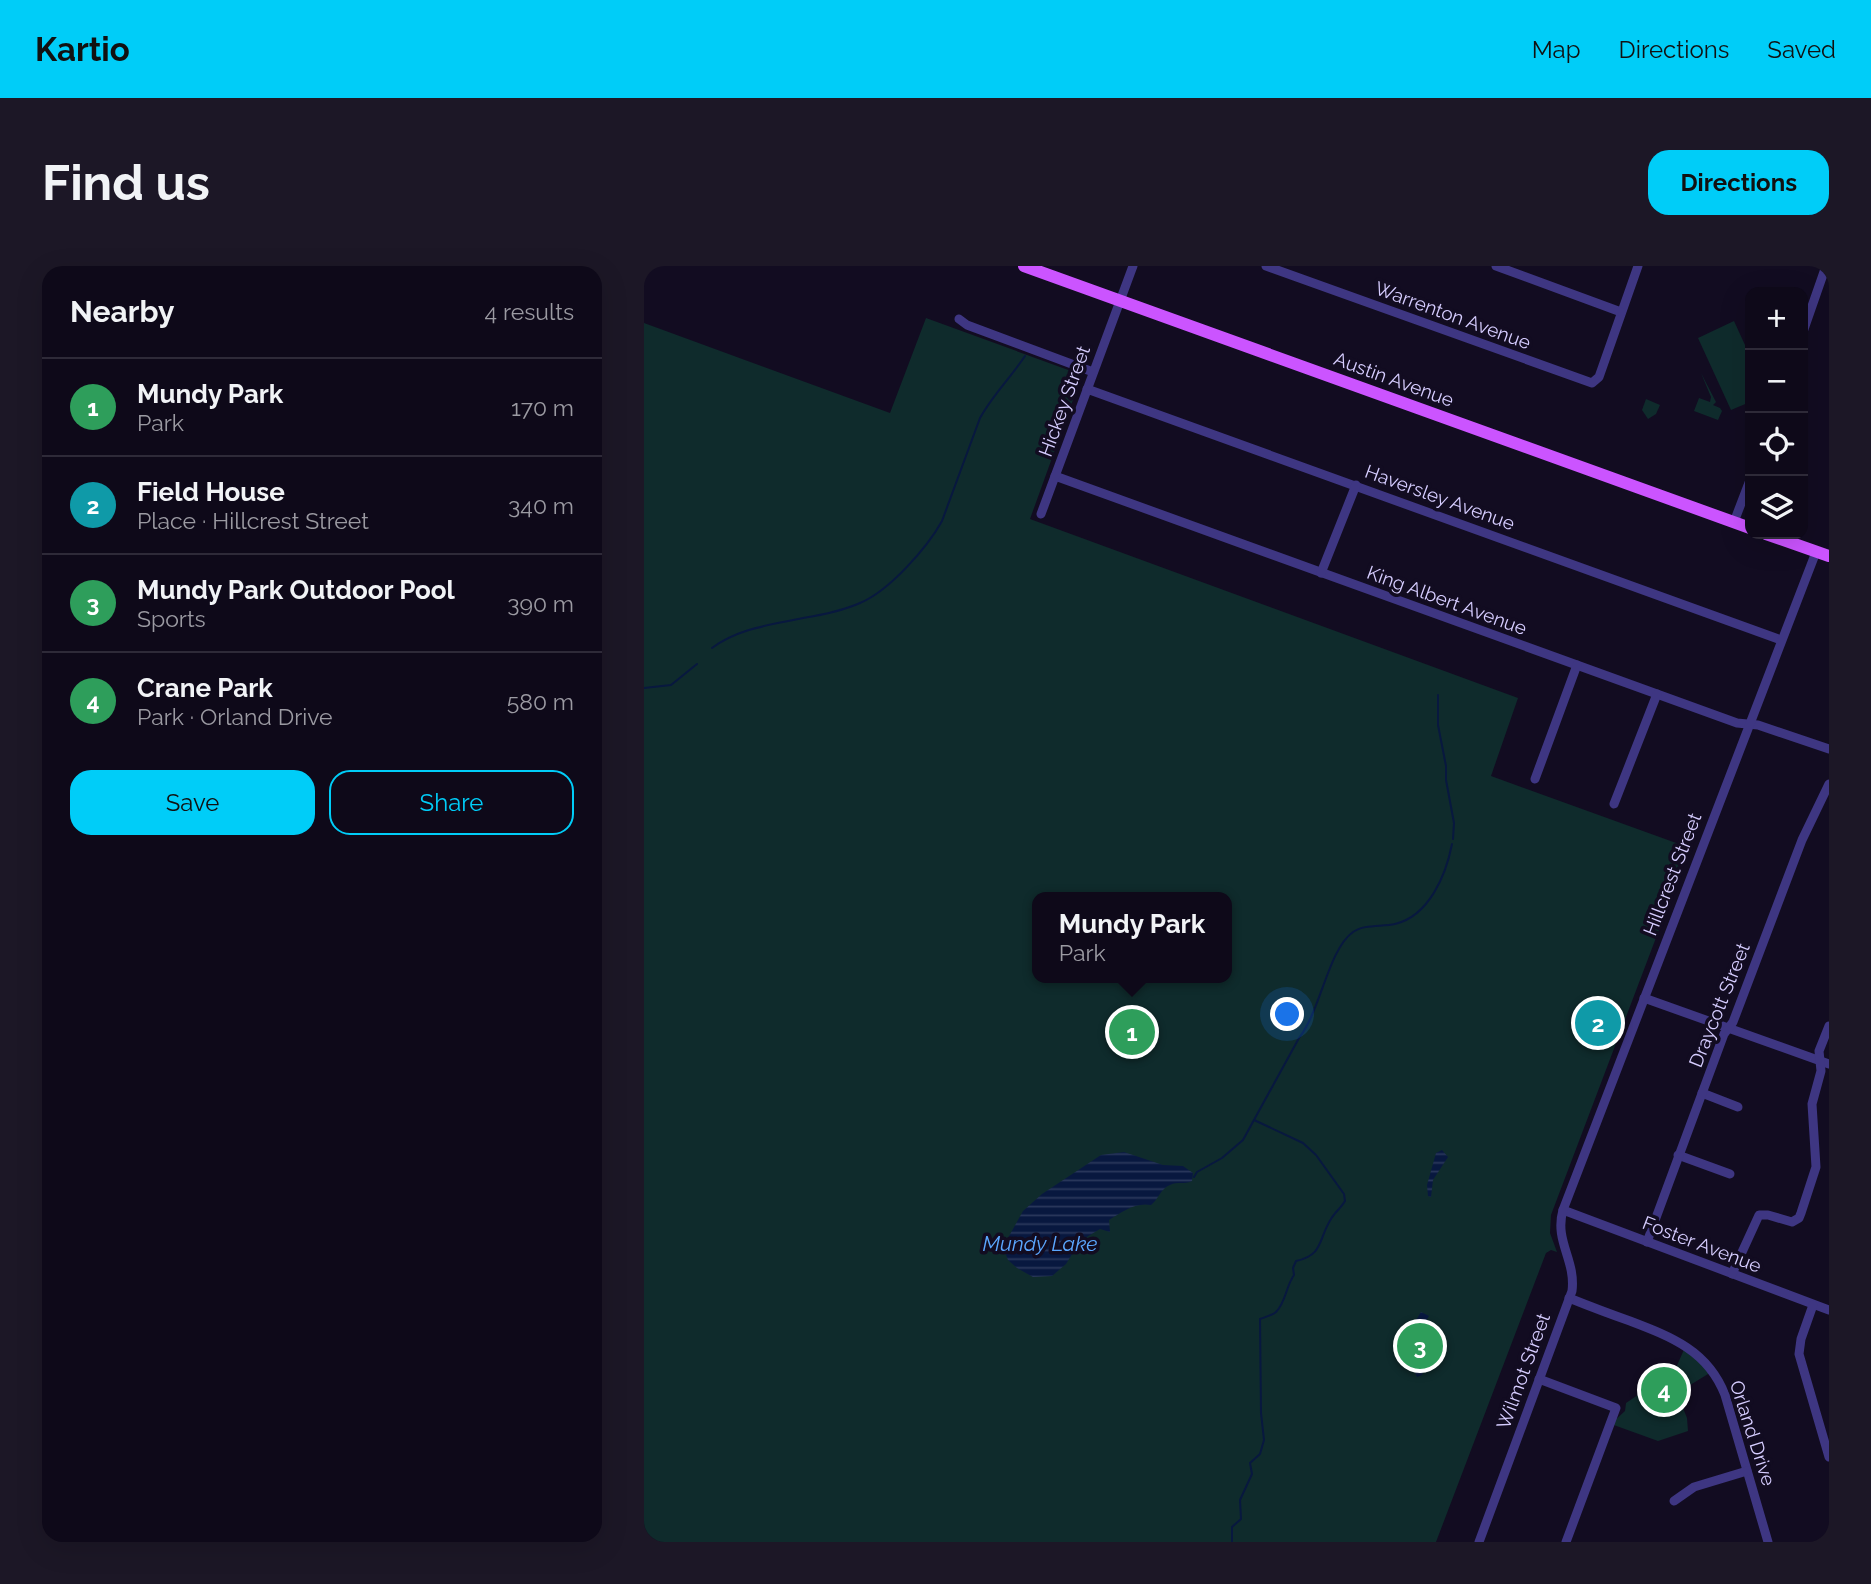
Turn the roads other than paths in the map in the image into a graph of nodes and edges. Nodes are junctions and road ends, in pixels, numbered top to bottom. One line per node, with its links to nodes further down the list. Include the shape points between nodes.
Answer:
1 (1024, 266): 7 (main road, Austin Avenue)
2 (1133, 266): 7 (street, Hickey Street)
3 (1266, 266): 8 (street, Warrenton Avenue, via 1589,382 1598,377)
4 (1496, 266): 8 (street)
5 (1638, 266): 8 (street)
6 (1826, 266): 9 (street)
7 (1120, 301): 11 (street, Hickey Street); 17 (main road, Austin Avenue)
8 (1621, 312)
9 (1808, 318)
10 (959, 319): 11 (street)
11 (1093, 372): 12 (street, Hickey Street)
12 (1087, 389): 13 (street, Hickey Street); 14 (street, Haversley Avenue)
13 (1055, 477): 16 (street, Hickey Street); 22 (street, King Albert Avenue)
14 (1356, 485): 22 (street); 23 (street, Haversley Avenue)
15 (1745, 493): 17 (street)
16 (1041, 514)
17 (1734, 522): 18 (main road, Austin Avenue)
18 (1745, 526)
19 (1780, 539): 20 (main road)
20 (1816, 552): 21 (main road); 23 (street, Hillcrest Street)
21 (1829, 556)
22 (1321, 573): 24 (street, King Albert Avenue)
23 (1781, 640): 26 (street, Hillcrest Street)
24 (1577, 665): 25 (street, King Albert Avenue); 28 (street)
25 (1657, 694): 26 (street, King Albert Avenue, via 1737,723); 30 (street)
26 (1749, 723): 27 (street, King Albert Avenue); 31 (street, Hillcrest Street)
27 (1829, 749)
28 (1535, 779)
29 (1829, 784): 33 (street, Draycott Street, via 1802,840)
30 (1614, 804)
31 (1644, 998): 33 (street); 39 (street, Hillcrest Street)
32 (1829, 1026): 34 (street, via 1819,1051)
33 (1728, 1028): 34 (street); 35 (street, Draycott Street)
34 (1825, 1063): 41 (street, via 1812,1104 1816,1167 1799,1218 1792,1222 1759,1215)
35 (1702, 1093): 36 (street); 37 (street, Draycott Street)
36 (1738, 1107)
37 (1678, 1155): 38 (street); 40 (street, Draycott Street)
38 (1730, 1174)
39 (1563, 1210): 40 (street, Foster Avenue); 42 (street, Wilmot Street, via 1560,1235 1573,1273)
40 (1647, 1242): 41 (street, Foster Avenue)
41 (1732, 1274): 43 (street, Foster Avenue)
42 (1569, 1298): 45 (street, Wilmot Street); 47 (street, Orland Drive, via 1664,1334 1703,1359 1722,1387)
43 (1813, 1305): 44 (street, Foster Avenue); 46 (street, via 1799,1357)
44 (1829, 1310)
45 (1539, 1379): 49 (street, Wilmot Street); 50 (street, via 1616,1408)
46 (1829, 1457)
47 (1747, 1471): 48 (street, via 1695,1488); 51 (street, Orland Drive)
48 (1674, 1501)
49 (1479, 1542)
50 (1566, 1542)
51 (1768, 1542)

